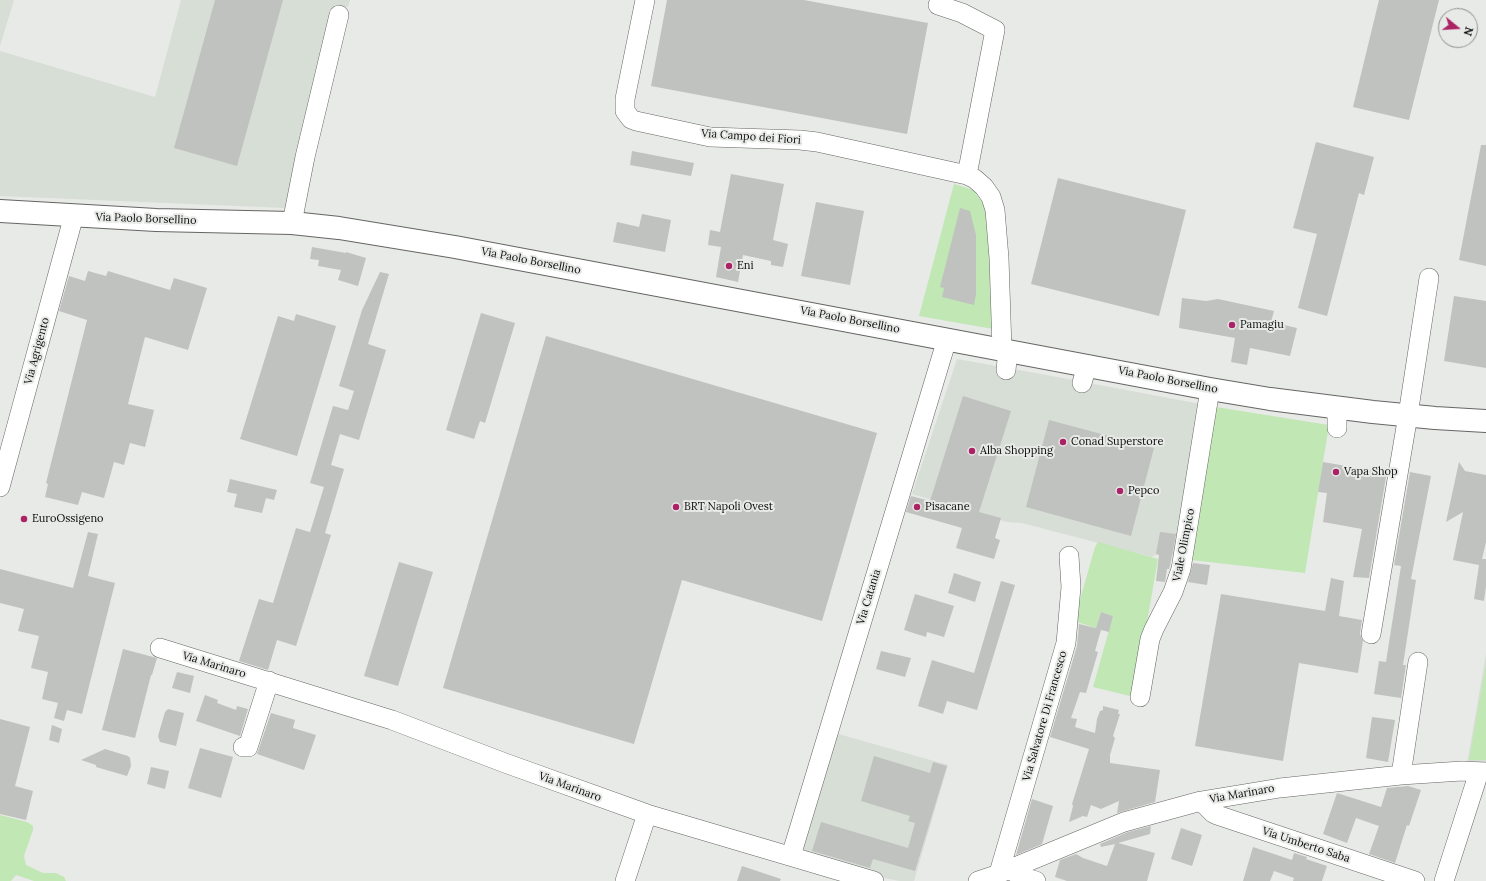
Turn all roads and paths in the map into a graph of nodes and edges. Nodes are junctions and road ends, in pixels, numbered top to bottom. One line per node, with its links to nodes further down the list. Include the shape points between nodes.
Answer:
1 (645, 0): 4 (street, Via Campo dei Fiori, via 625,99 625,111 631,119 710,137 806,140)
2 (938, 5): 4 (street, via 962,13 995,30)
3 (339, 15): 7 (street)
4 (967, 175): 10 (street, Via Campo dei Fiori, via 984,187 991,197 994,210)
5 (0, 211): 6 (main road, Via Paolo Borsellino)
6 (74, 215): 7 (main road, Via Paolo Borsellino); 14 (street, Via Agrigento)
7 (292, 223): 9 (main road, Via Paolo Borsellino, via 455,247)
8 (1429, 278): 12 (street)
9 (947, 339): 10 (main road, Via Paolo Borsellino); 26 (street, Via Catania)
10 (1005, 356): 11 (main road, Via Paolo Borsellino, via 1084,374)
11 (1210, 389): 12 (main road, Via Paolo Borsellino, via 1270,398 1337,418); 20 (street, Viale Olimpico, via 1181,569 1150,639)
12 (1408, 415): 13 (main road, Via Paolo Borsellino); 16 (street)
13 (1486, 420)
14 (0, 487)
15 (1068, 556): 27 (street, Via Salvatore Di Francesco, via 1071,587 1066,643)
16 (1371, 634)
17 (160, 648): 19 (street, Via Marinaro)
18 (1418, 662): 23 (street)
19 (269, 681): 21 (street, via 248,747); 25 (street, Via Marinaro, via 399,723)
20 (1140, 697)
21 (243, 748)
22 (1483, 772): 23 (street, Via Marinaro); 33 (street)
23 (1401, 775): 24 (street, Via Marinaro, via 1280,788)
24 (1201, 801): 27 (street, Via Marinaro, via 1124,822); 32 (street, Via Umberto Saba, via 1218,815)
25 (647, 814): 26 (street, Via Marinaro); 28 (street)
26 (791, 856): 29 (street, Via Marinaro)
27 (1004, 871): 30 (street, Via Marinaro); 31 (street)
28 (625, 881)
29 (874, 881)
30 (978, 881)
31 (1036, 881)
32 (1415, 881)
33 (1444, 881)

